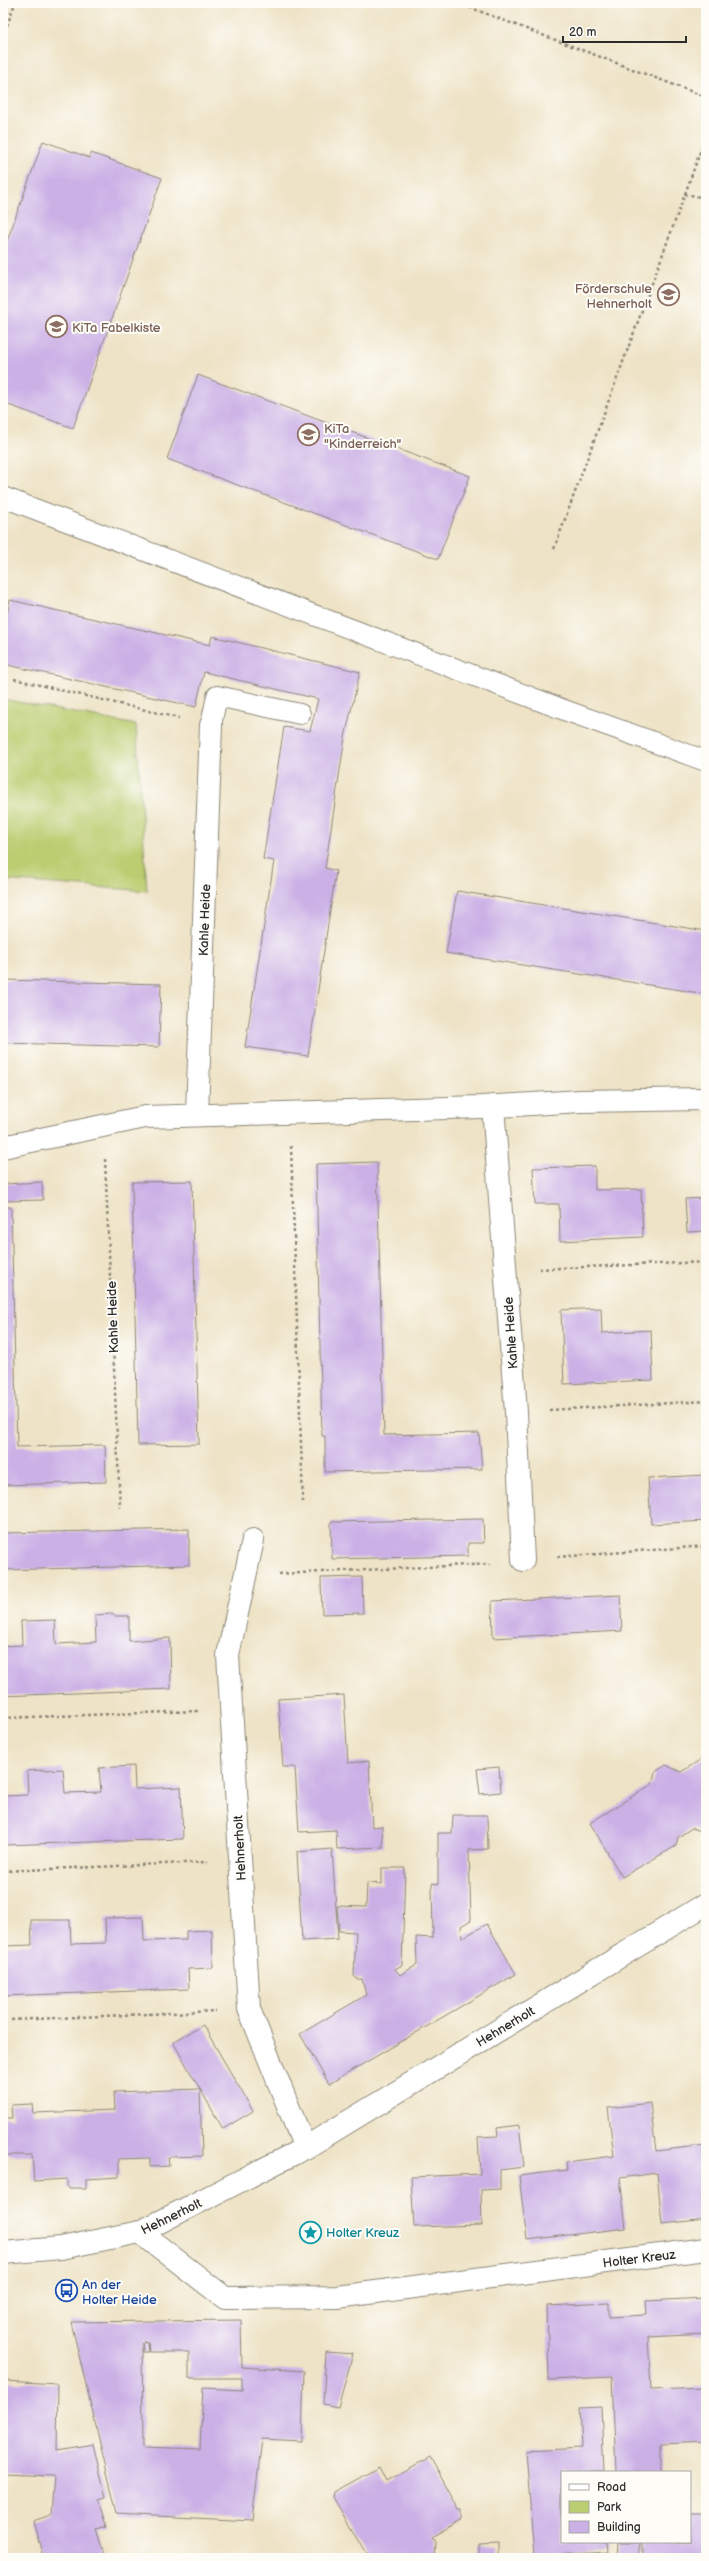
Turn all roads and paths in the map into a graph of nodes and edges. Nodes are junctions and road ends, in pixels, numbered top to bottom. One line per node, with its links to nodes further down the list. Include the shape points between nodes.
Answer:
1 (15, 3): 3 (path)
2 (458, 3): 4 (path)
3 (3, 37)
4 (706, 97)
5 (706, 136): 6 (path)
6 (685, 194): 7 (path); 9 (path)
7 (706, 198)
8 (3, 497): 13 (lane, via 559,708)
9 (554, 548)
10 (14, 679): 12 (path)
11 (300, 714): 12 (lane, via 217,696)
12 (211, 725): 17 (street, Kahle Heide)
13 (706, 761)
14 (706, 1099): 15 (street, via 581,1101)
15 (493, 1106): 16 (street); 21 (street, Kahle Heide)
16 (290, 1111): 17 (street); 24 (path)
17 (197, 1114): 18 (street, via 145,1117)
18 (103, 1126): 19 (street); 25 (path, Kahle Heide)
19 (3, 1147)
20 (706, 1262): 21 (path)
21 (505, 1271): 23 (street, Kahle Heide)
22 (706, 1401): 23 (path)
23 (516, 1412): 28 (street, Kahle Heide)
24 (303, 1502)
25 (120, 1508)
26 (253, 1540): 29 (street, Hehnerholt)
27 (706, 1546): 28 (path)
28 (523, 1560): 29 (path, via 469,1567)
29 (245, 1575): 30 (street, Hehnerholt, via 228,1655)
30 (231, 1709): 31 (path); 32 (street, Hehnerholt)
31 (3, 1718)
32 (240, 1861): 33 (path); 35 (street, Hehnerholt)
33 (3, 1871)
34 (706, 1904): 37 (street, Hehnerholt)
35 (249, 2010): 36 (path); 37 (street, Hehnerholt)
36 (11, 2020)
37 (305, 2148): 38 (street, Hehnerholt)
38 (140, 2232): 39 (street, Holter Kreuz, via 225,2298 337,2297); 40 (street, Hehnerholt, via 61,2248)
39 (706, 2250)
40 (3, 2253)

